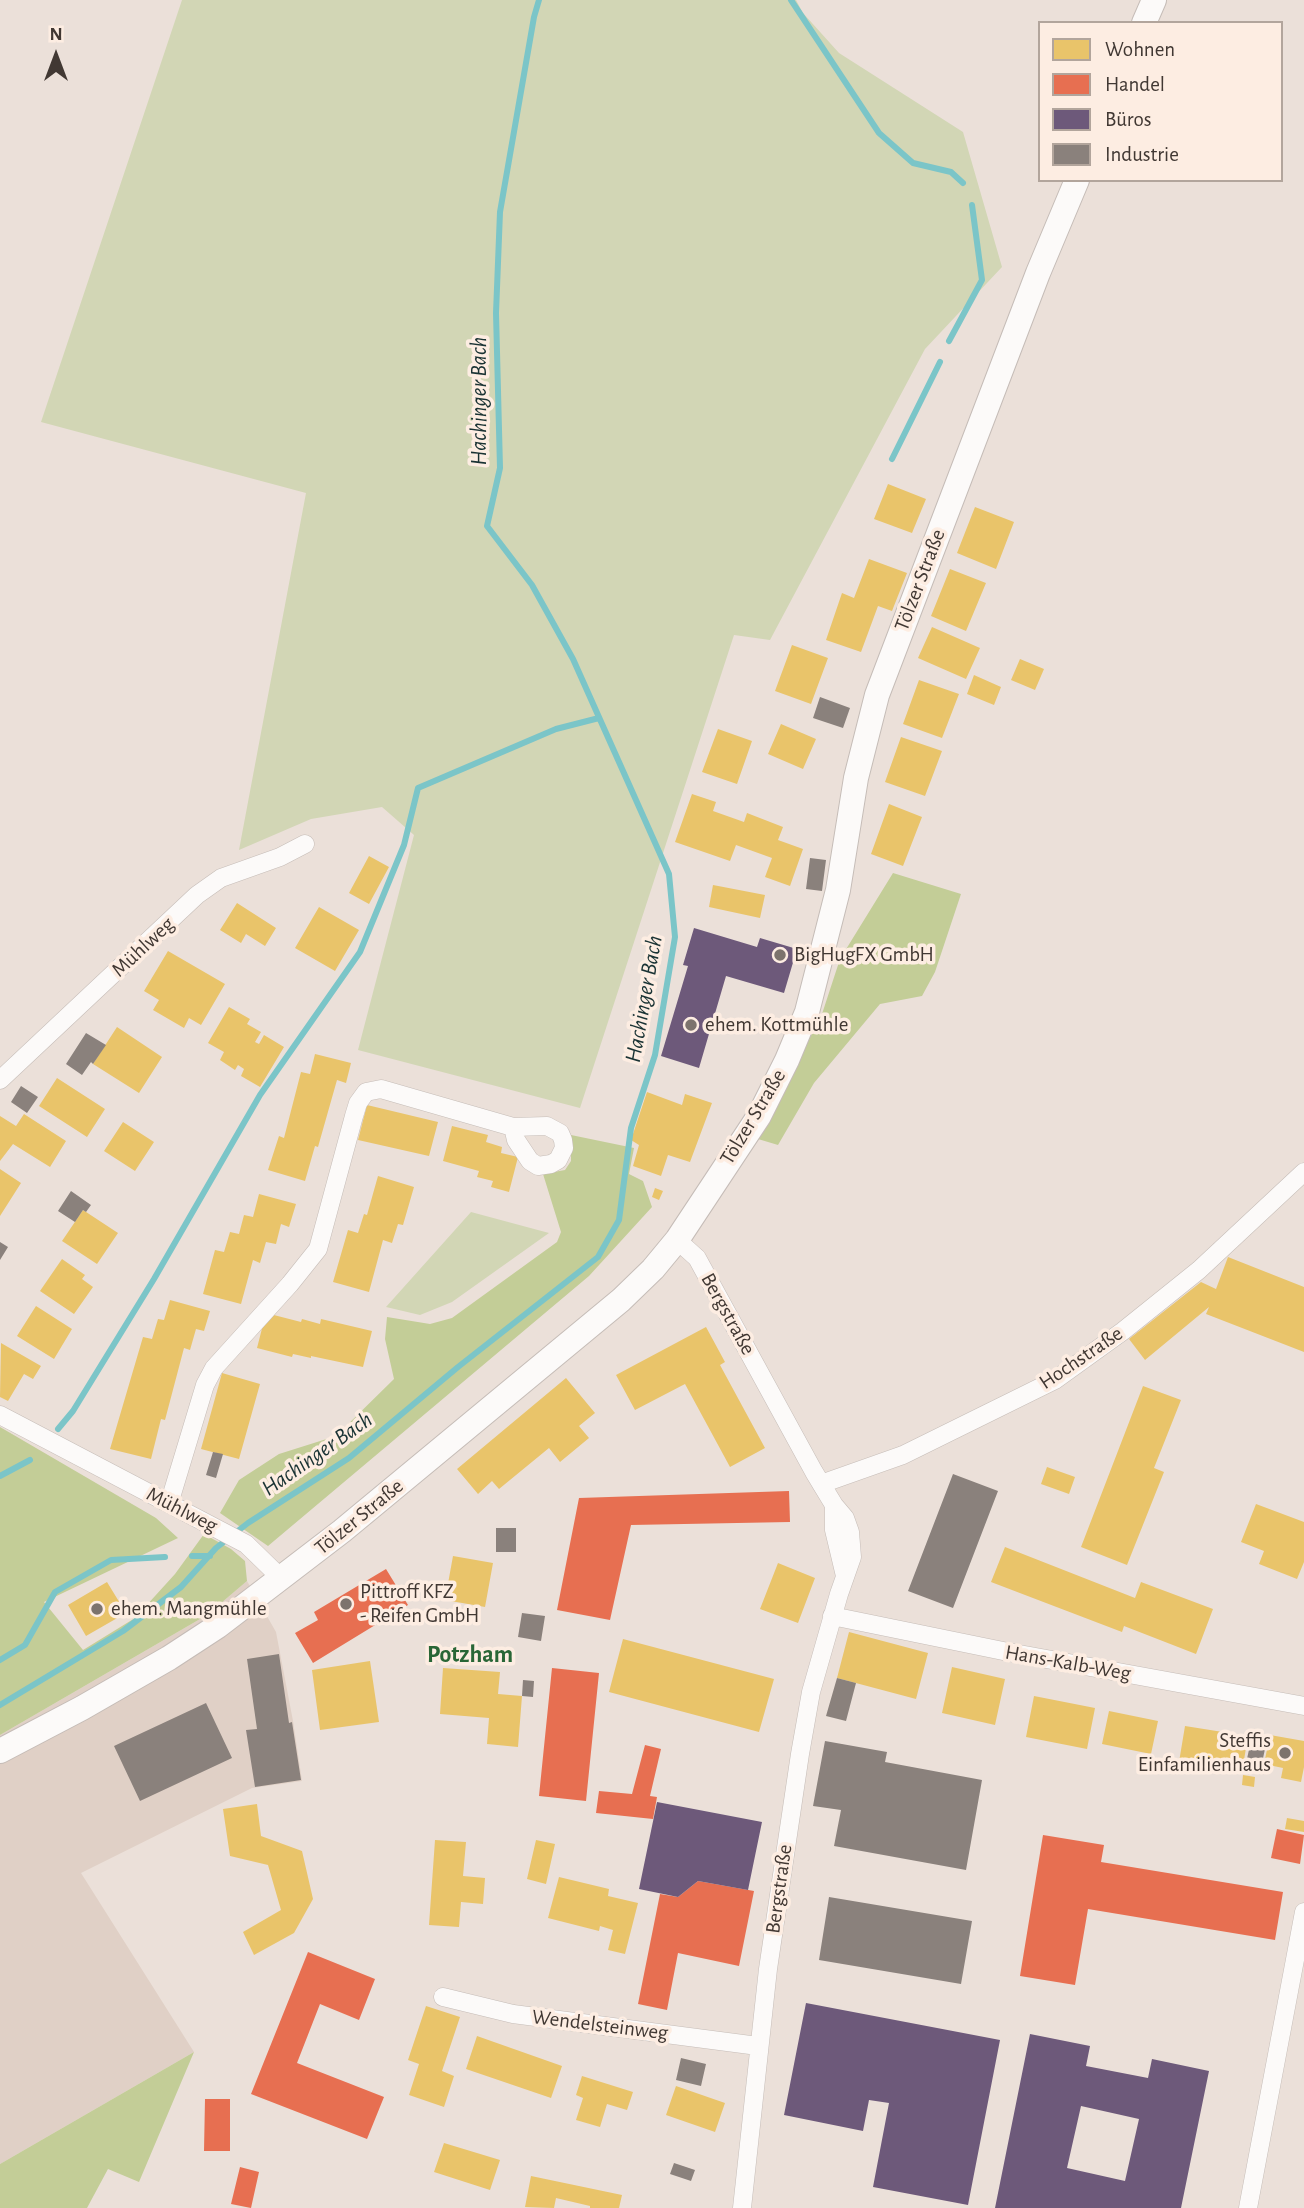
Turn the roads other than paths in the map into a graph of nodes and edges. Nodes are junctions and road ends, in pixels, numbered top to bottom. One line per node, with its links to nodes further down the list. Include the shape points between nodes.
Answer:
1 (1154, 0): 2 (main road)
2 (1145, 21)
3 (1076, 182): 8 (main road, Tölzer Straße, via 877,695 858,766 838,890 807,1012 759,1116)
4 (305, 844): 5 (street, Mühlweg, via 221,878 197,895)
5 (0, 1080)
6 (513, 1127): 11 (street, via 381,1089 366,1092 354,1116 318,1249 214,1368)
7 (1304, 1172): 10 (street, Hochstraße, via 1199,1270 1055,1380 903,1455)
8 (677, 1240): 10 (street, Bergstraße, via 697,1258); 12 (main road, Tölzer Straße, via 621,1300)
9 (0, 1415): 11 (street, Mühlweg)
10 (821, 1485): 13 (street, Bergstraße, via 850,1532 852,1557)
11 (169, 1504): 12 (street, Mühlweg, via 246,1545)
12 (281, 1578): 15 (main road, Tölzer Straße, via 169,1658)
13 (832, 1616): 14 (street, Hans-Kalb-Weg); 18 (street, Bergstraße, via 800,1754)
14 (1304, 1706)
15 (0, 1751)
16 (1304, 1912): 20 (street)
17 (443, 1997): 18 (street, Wendelsteinweg, via 513,2014)
18 (758, 2046): 19 (street, Bergstraße)
19 (742, 2208)
20 (1248, 2208)

